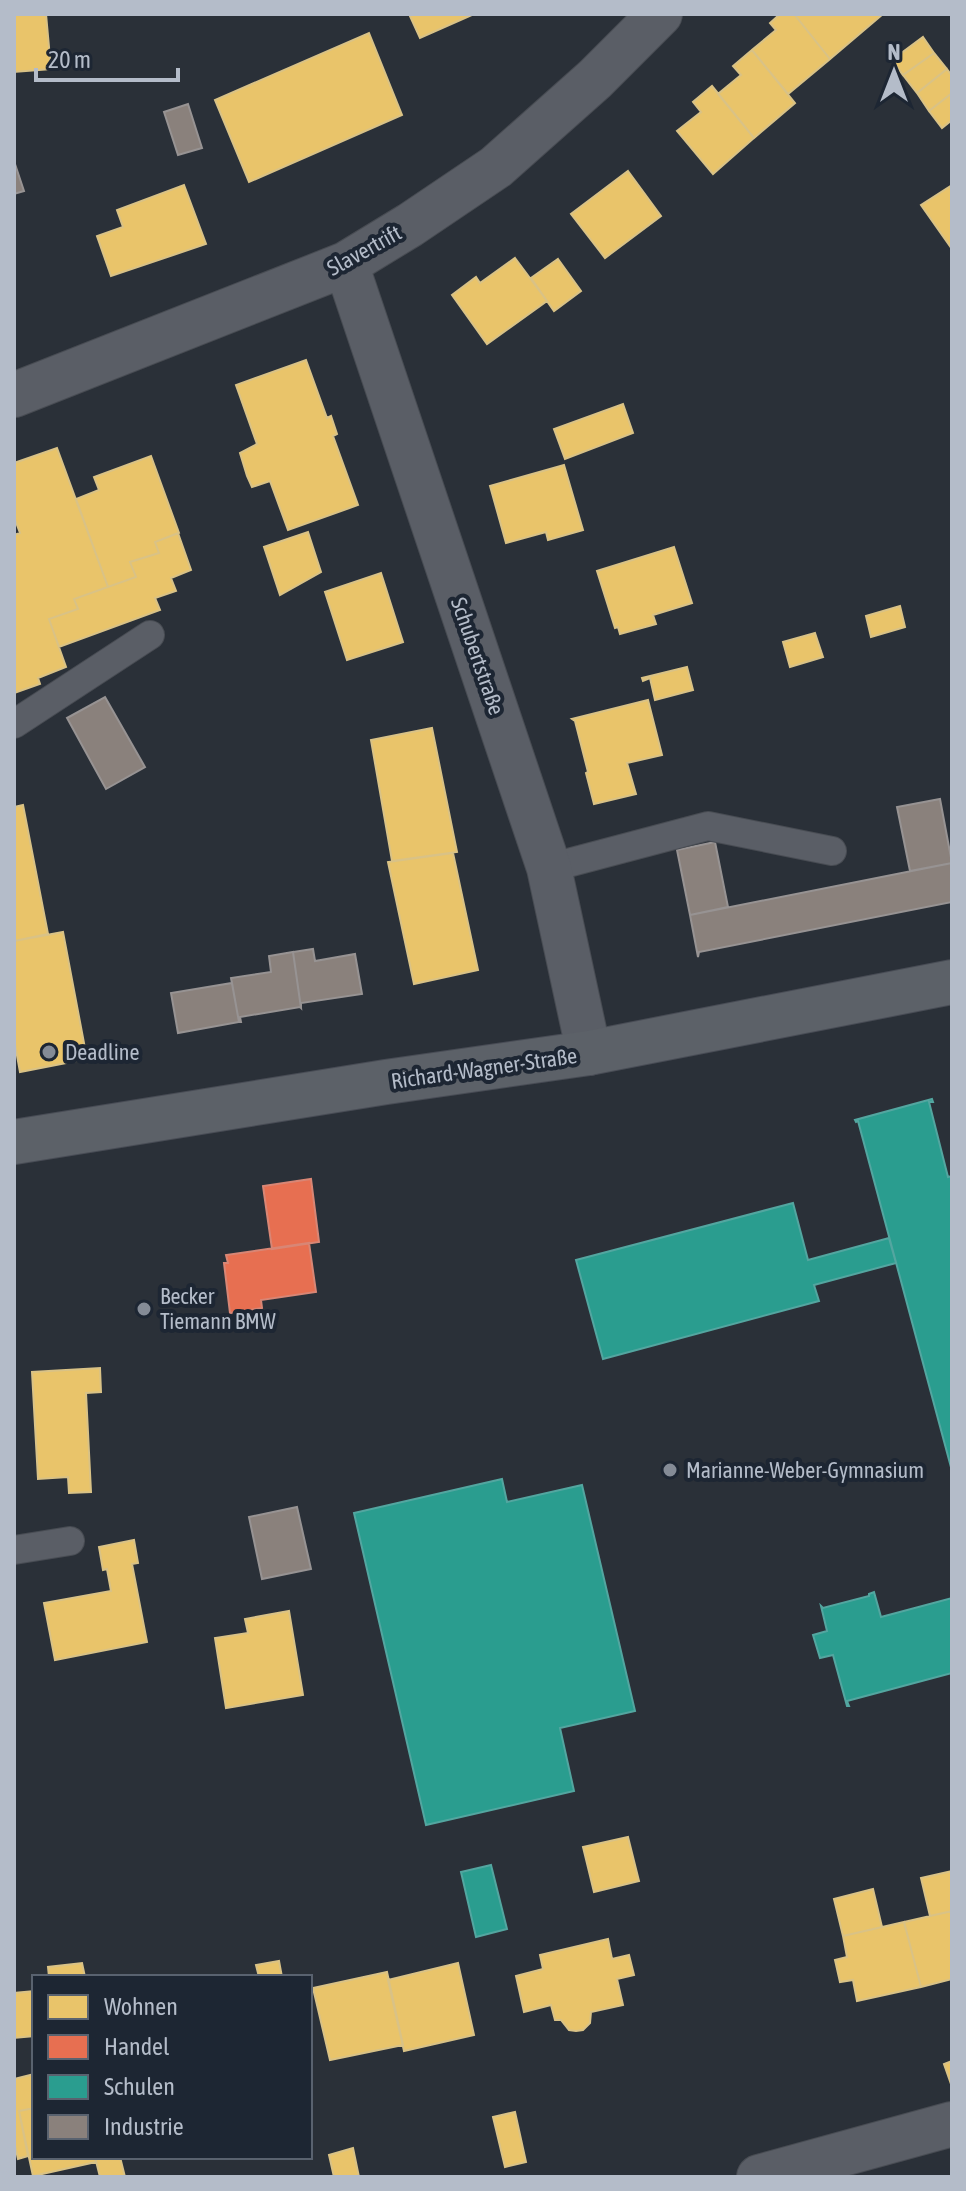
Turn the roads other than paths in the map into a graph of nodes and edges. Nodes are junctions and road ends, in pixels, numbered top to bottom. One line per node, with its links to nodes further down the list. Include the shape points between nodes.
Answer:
1 (660, 14): 2 (street, Slavertrift, via 496,167)
2 (346, 264): 3 (street, Slavertrift); 7 (street, Schubertstraße)
3 (14, 395)
4 (150, 635): 5 (lane)
5 (14, 724)
6 (832, 851): 7 (lane, via 708,826)
7 (549, 868): 9 (street, Schubertstraße)
8 (952, 982): 9 (main road, Richard-Wagner-Straße)
9 (589, 1053): 10 (main road, Richard-Wagner-Straße)
10 (14, 1142)
11 (70, 1541): 12 (lane)
12 (14, 1550)
13 (952, 2124): 14 (street)
14 (759, 2177)

